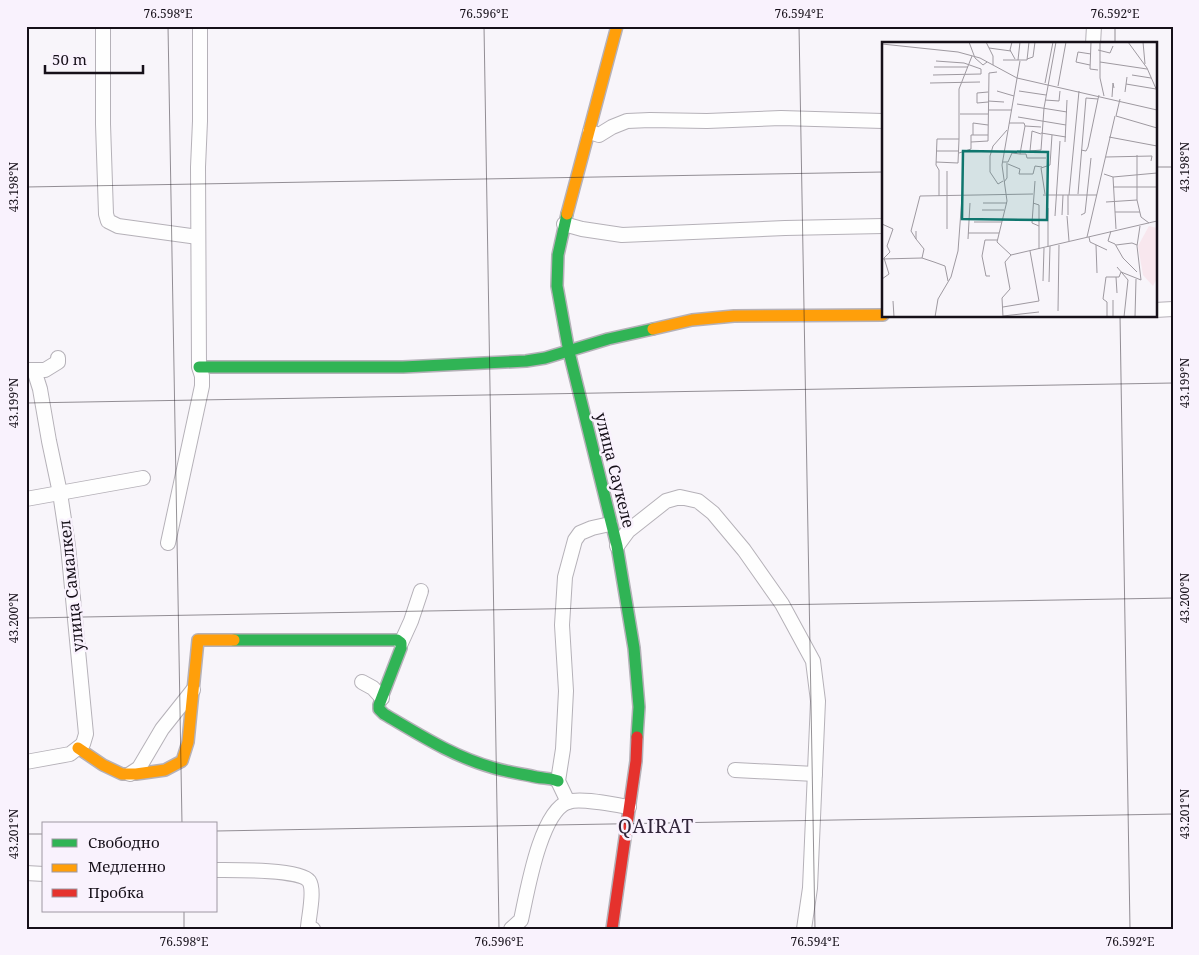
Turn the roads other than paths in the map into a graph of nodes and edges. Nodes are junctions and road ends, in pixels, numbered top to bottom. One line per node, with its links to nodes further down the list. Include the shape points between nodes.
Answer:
1 (103, 26): 10 (street, via 102,124 108,221 118,226)
2 (200, 26): 10 (street)
3 (618, 26): 7 (street, улица Саукеле)
4 (1094, 26): 5 (street)
5 (1093, 42)
6 (882, 121): 7 (street, via 781,118 650,120 627,122 599,135)
7 (590, 132): 8 (street, улица Саукеле)
8 (564, 224): 9 (street, via 622,235); 14 (street, улица Саукеле, via 557,286)
9 (882, 226)
10 (198, 237): 16 (street)
11 (1156, 310): 12 (street)
12 (1173, 310)
13 (882, 315): 14 (street, via 734,316 692,320 608,339)
14 (570, 352): 16 (street, via 526,361 403,367); 21 (street, улица Саукеле)
15 (58, 358): 17 (street, via 58,362 45,370)
16 (199, 367): 22 (street, via 202,386)
17 (30, 370): 19 (street, улица Самалкел, via 40,389)
18 (143, 478): 19 (street)
19 (60, 492): 20 (street); 29 (street, улица Самалкел, via 86,734)
20 (26, 499)
21 (610, 524): 23 (street, улица Саукеле); 34 (street, via 580,533 564,577 562,625 566,691)
22 (168, 544)
23 (616, 546): 33 (street, via 628,531 666,501 680,497 698,502 713,513 782,604 813,661 818,701); 36 (street, улица Саукеле, via 634,648 639,707)
24 (421, 591): 25 (street)
25 (400, 643): 27 (street, via 397,640 198,640); 28 (street, via 401,648)
26 (362, 682): 28 (street)
27 (193, 689): 32 (street, via 162,729 138,768); 32 (street, via 188,742 182,761 165,770)
28 (382, 698): 34 (street, via 380,709 384,714 464,758 494,768)
29 (78, 748): 30 (street, via 70,754); 32 (street, via 103,765 122,774)
30 (26, 762)
31 (736, 770): 33 (street)
32 (130, 774)
33 (815, 774): 43 (street, via 810,888)
34 (558, 781): 35 (street)
35 (568, 802): 36 (street, via 601,802); 41 (street, via 554,815 540,840 521,920)
36 (629, 807): 42 (street, улица Саукеле)
37 (218, 870): 40 (street, via 248,869 306,878 311,888 308,927)
38 (26, 873): 39 (street)
39 (42, 874)
40 (313, 929)
41 (511, 929)
42 (612, 929)
43 (804, 929)

